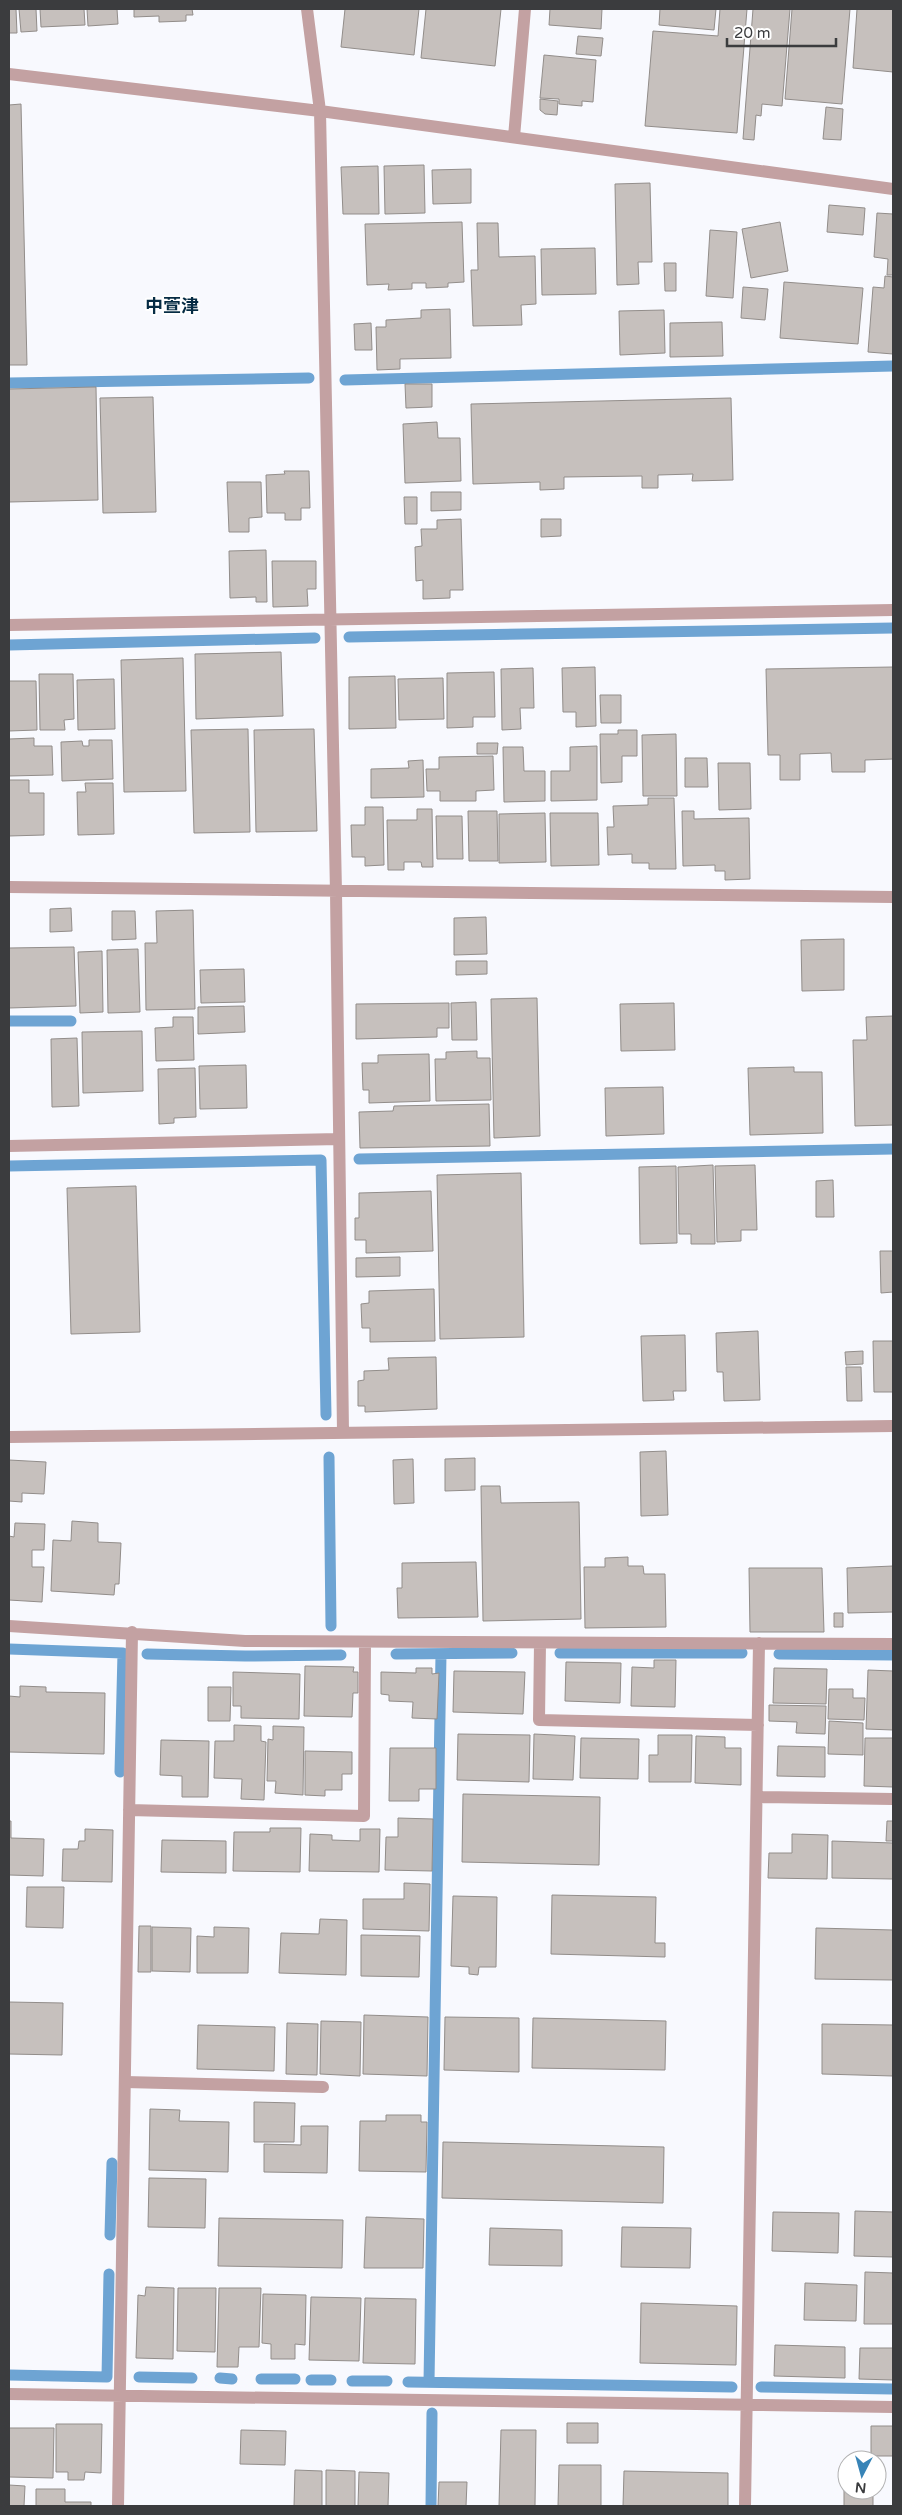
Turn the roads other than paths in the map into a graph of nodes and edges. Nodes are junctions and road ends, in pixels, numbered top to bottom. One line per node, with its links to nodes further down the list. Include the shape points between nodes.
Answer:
1 (307, 9): 4 (street)
2 (525, 9): 5 (street)
3 (9, 74): 4 (street)
4 (320, 111): 5 (street); 8 (street)
5 (514, 137): 6 (street)
6 (893, 189)
7 (893, 610): 8 (street)
8 (329, 619): 9 (street); 11 (street)
9 (9, 626)
10 (9, 887): 11 (street)
11 (336, 892): 12 (street); 13 (street)
12 (893, 898)
13 (339, 1139): 14 (street); 16 (street)
14 (9, 1146)
15 (893, 1426): 16 (street)
16 (343, 1432): 17 (street)
17 (9, 1437)
18 (9, 1626): 19 (street)
19 (132, 1632): 20 (street, via 245,1641); 27 (street)
20 (365, 1642): 21 (street); 27 (street, via 364,1816)
21 (540, 1642): 22 (street); 24 (street, via 539,1720)
22 (759, 1643): 23 (street); 24 (street)
23 (893, 1644)
24 (758, 1725): 25 (street)
25 (758, 1797): 26 (street); 32 (street)
26 (893, 1799)
27 (129, 1810): 28 (street)
28 (125, 2082): 29 (street); 31 (street)
29 (323, 2088)
30 (9, 2394): 31 (street)
31 (120, 2396): 32 (street); 34 (street)
32 (747, 2405): 33 (street); 35 (street)
33 (893, 2407)
34 (118, 2506)
35 (745, 2506)

